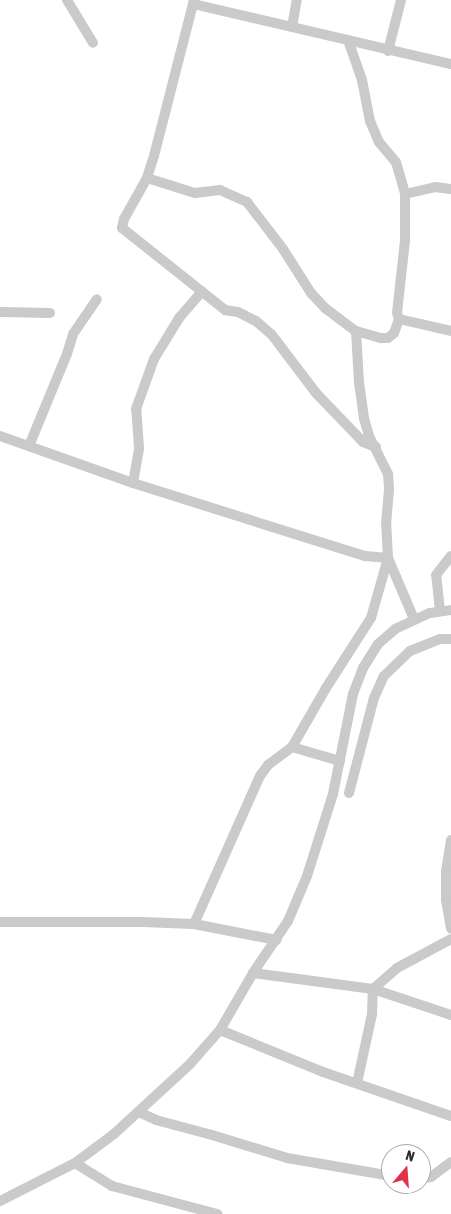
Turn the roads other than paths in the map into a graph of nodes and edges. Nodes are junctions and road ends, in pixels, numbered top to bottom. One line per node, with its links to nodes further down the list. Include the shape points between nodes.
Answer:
1 (67, 0): 7 (street)
2 (297, 0): 5 (street)
3 (401, 0): 8 (street)
4 (194, 2): 5 (street); 10 (street)
5 (292, 27): 6 (street)
6 (348, 40): 8 (street); 12 (street, via 362,80 370,121 379,142 396,162)
7 (93, 43)
8 (388, 51): 9 (street)
9 (451, 64)
10 (147, 178): 13 (street, via 122,228); 18 (street, via 195,193 220,190 247,202 311,293)
11 (451, 189): 12 (street, via 426,188)
12 (405, 194): 17 (street)
13 (202, 292): 22 (street, via 225,310 256,321 272,335 316,394 363,442); 23 (street, via 179,318 154,359 136,409 139,448)
14 (97, 299): 21 (street, via 73,334)
15 (0, 312): 16 (street)
16 (50, 313)
17 (399, 319): 18 (street, via 394,333 388,338); 19 (street)
18 (356, 331): 22 (street, via 361,400 369,436)
19 (451, 331)
20 (0, 436): 21 (street)
21 (29, 446): 23 (street)
22 (376, 447): 25 (street, via 388,474)
23 (133, 483): 25 (street, via 365,556)
24 (451, 556): 27 (street, via 436,575)
25 (388, 558): 28 (street); 30 (street, via 371,618)
26 (451, 610): 27 (street)
27 (440, 611): 28 (street)
28 (414, 619): 31 (street, via 395,629 378,644 363,668 353,694)
29 (451, 639): 32 (street, via 440,639 410,651 384,676 374,698)
30 (292, 747): 31 (street); 35 (street, via 268,765 260,776)
31 (340, 761): 38 (street, via 323,832 288,921)
32 (349, 792)
33 (451, 840): 36 (street, via 446,900)
34 (0, 922): 35 (street)
35 (194, 924): 38 (street)
36 (451, 929)
37 (451, 939): 40 (street, via 397,968)
38 (276, 940): 39 (street)
39 (253, 973): 40 (street); 42 (street)
40 (373, 989): 41 (street); 43 (street, via 372,1014)
41 (451, 1015)
42 (220, 1030): 43 (street); 44 (street, via 190,1064)
43 (356, 1083): 45 (street)
44 (139, 1112): 47 (street); 48 (street, via 156,1120 287,1158)
45 (451, 1116)
46 (451, 1162): 49 (street)
47 (75, 1163): 50 (street); 51 (street, via 112,1186)
48 (381, 1174)
49 (431, 1176)
50 (0, 1201)
51 (217, 1214)

